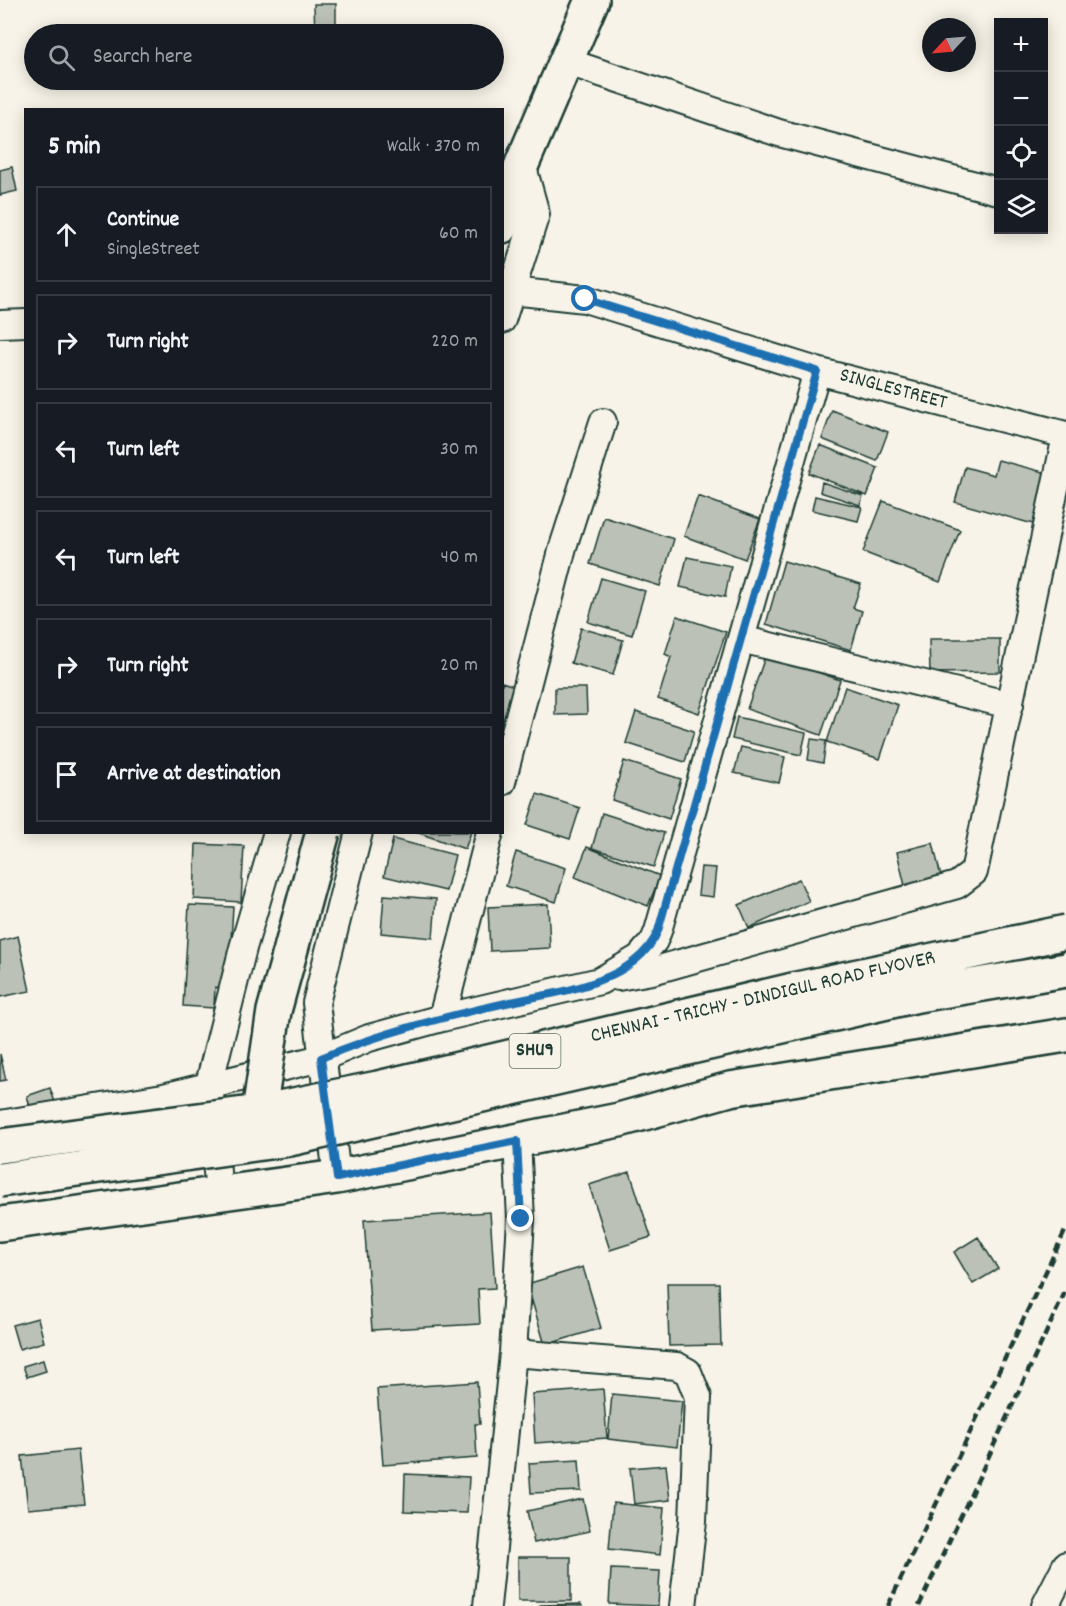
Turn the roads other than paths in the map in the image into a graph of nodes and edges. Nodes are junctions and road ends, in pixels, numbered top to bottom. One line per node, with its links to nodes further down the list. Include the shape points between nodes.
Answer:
1 (592, 0): 2 (main road)
2 (568, 62): 3 (main road); 4 (street, via 779,133)
3 (512, 171): 5 (main road); 6 (street, via 536,214)
4 (994, 190)
5 (504, 215)
6 (512, 291): 7 (street); 10 (street, SINGLESTREET, via 585,299)
7 (504, 314)
8 (24, 323): 9 (street)
9 (0, 324)
10 (817, 371): 12 (street, SINGLESTREET); 13 (street)
11 (603, 422): 15 (street, via 563,547)
12 (1066, 436): 14 (street)
13 (741, 639): 14 (street); 22 (street, via 654,941 639,958)
14 (1010, 705): 22 (street, via 980,856 966,880 652,972)
15 (504, 774)
16 (276, 834): 26 (street)
17 (322, 834): 27 (main road, bridge, via 274,1011)
18 (358, 834): 25 (street, via 316,1003)
19 (489, 834): 23 (street)
20 (1066, 932): 27 (main road, CHENNAI - TRICHY - DINDIGUL ROAD FLYOVER / SHU9, bridge)
21 (1066, 970): 32 (main road, CHENNAI - TRICHY - DINDIGUL ROAD FLYOVER / SHU9, bridge, via 918,995 290,1139)
22 (600, 981): 23 (street)
23 (442, 1018): 25 (street, via 369,1038)
24 (1066, 1035): 29 (main road, via 730,1089 619,1120)
25 (321, 1058): 26 (street); 31 (street)
26 (209, 1084): 28 (street, via 163,1097); 33 (street)
27 (259, 1112): 30 (main road, CHENNAI - TRICHY - DINDIGUL ROAD FLYOVER / SHU9, bridge)
28 (0, 1124)
29 (517, 1141): 31 (main road); 35 (street, via 521,1219)
30 (0, 1146)
31 (337, 1178): 33 (main road)
32 (0, 1180)
33 (219, 1194): 34 (main road)
34 (0, 1224)
35 (513, 1353): 37 (street); 38 (street, via 677,1366 688,1371 698,1397 698,1418 693,1521)
36 (1066, 1565): 39 (street)
37 (487, 1606)
38 (683, 1606)
39 (1045, 1606)

